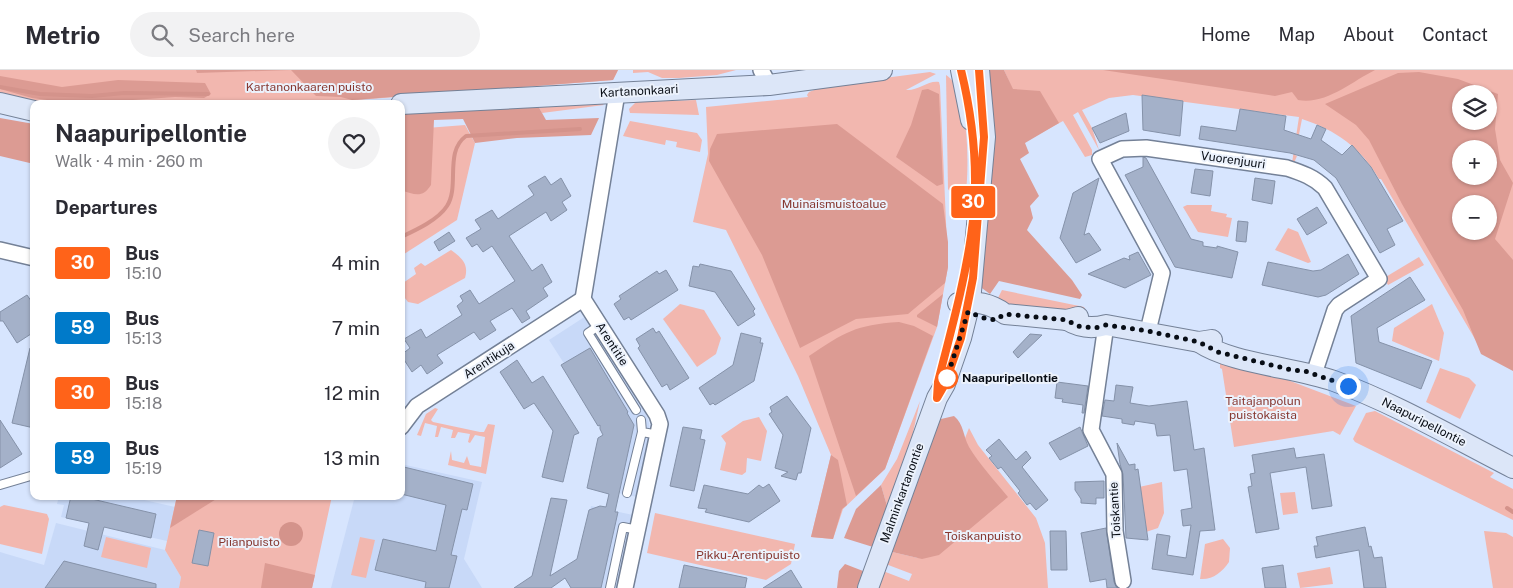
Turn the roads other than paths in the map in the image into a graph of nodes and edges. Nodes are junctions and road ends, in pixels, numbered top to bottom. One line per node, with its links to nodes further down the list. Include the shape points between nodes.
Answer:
1 (877, 70): 2 (street, Kartanonkaari); 5 (street, Kartanonkaari)
2 (882, 70)
3 (961, 70): 13 (street, Malminkartanontie, via 973,133 974,185)
4 (979, 70): 13 (street, Malminkartanontie, via 984,137)
5 (765, 77): 6 (street, Kartanonkaari)
6 (617, 93): 8 (street, Kartanonkaari); 12 (street)
7 (0, 103): 9 (street)
8 (405, 104)
9 (30, 110)
10 (0, 250): 11 (street)
11 (30, 257)
12 (583, 299): 14 (street, Arentitie); 20 (street, Arentikuja, via 417,406)
13 (965, 306): 15 (street, Naapuripellontie, via 984,318 995,320 1005,314 1067,320 1077,326 1095,328); 31 (street, Malminkartanontie, via 938,382 937,398)
14 (600, 325): 18 (lane, via 588,333); 22 (street, Arentitie, via 657,415)
15 (1106, 325): 16 (street, Naapuripellontie); 28 (street, Toiskantie, via 1091,430 1114,474 1116,531)
16 (1148, 331): 17 (street, Naapuripellontie, via 1237,346 1295,362); 17 (street, Vuorenjuuri, via 1162,273 1100,159 1122,149 1146,148 1287,168 1316,179 1325,188 1379,279 1335,310)
17 (1310, 372): 23 (street, Naapuripellontie, via 1369,394)
18 (636, 410)
19 (641, 420): 21 (lane)
20 (405, 422)
21 (642, 432): 22 (lane); 26 (lane)
22 (659, 435): 27 (street, Arentitie)
23 (1513, 468)
24 (30, 476): 25 (lane)
25 (0, 485)
26 (627, 493)
27 (638, 530): 29 (lane, via 623,527); 30 (street, Arentitie)
28 (1123, 581)
29 (610, 588)
30 (625, 588)
31 (868, 588)

